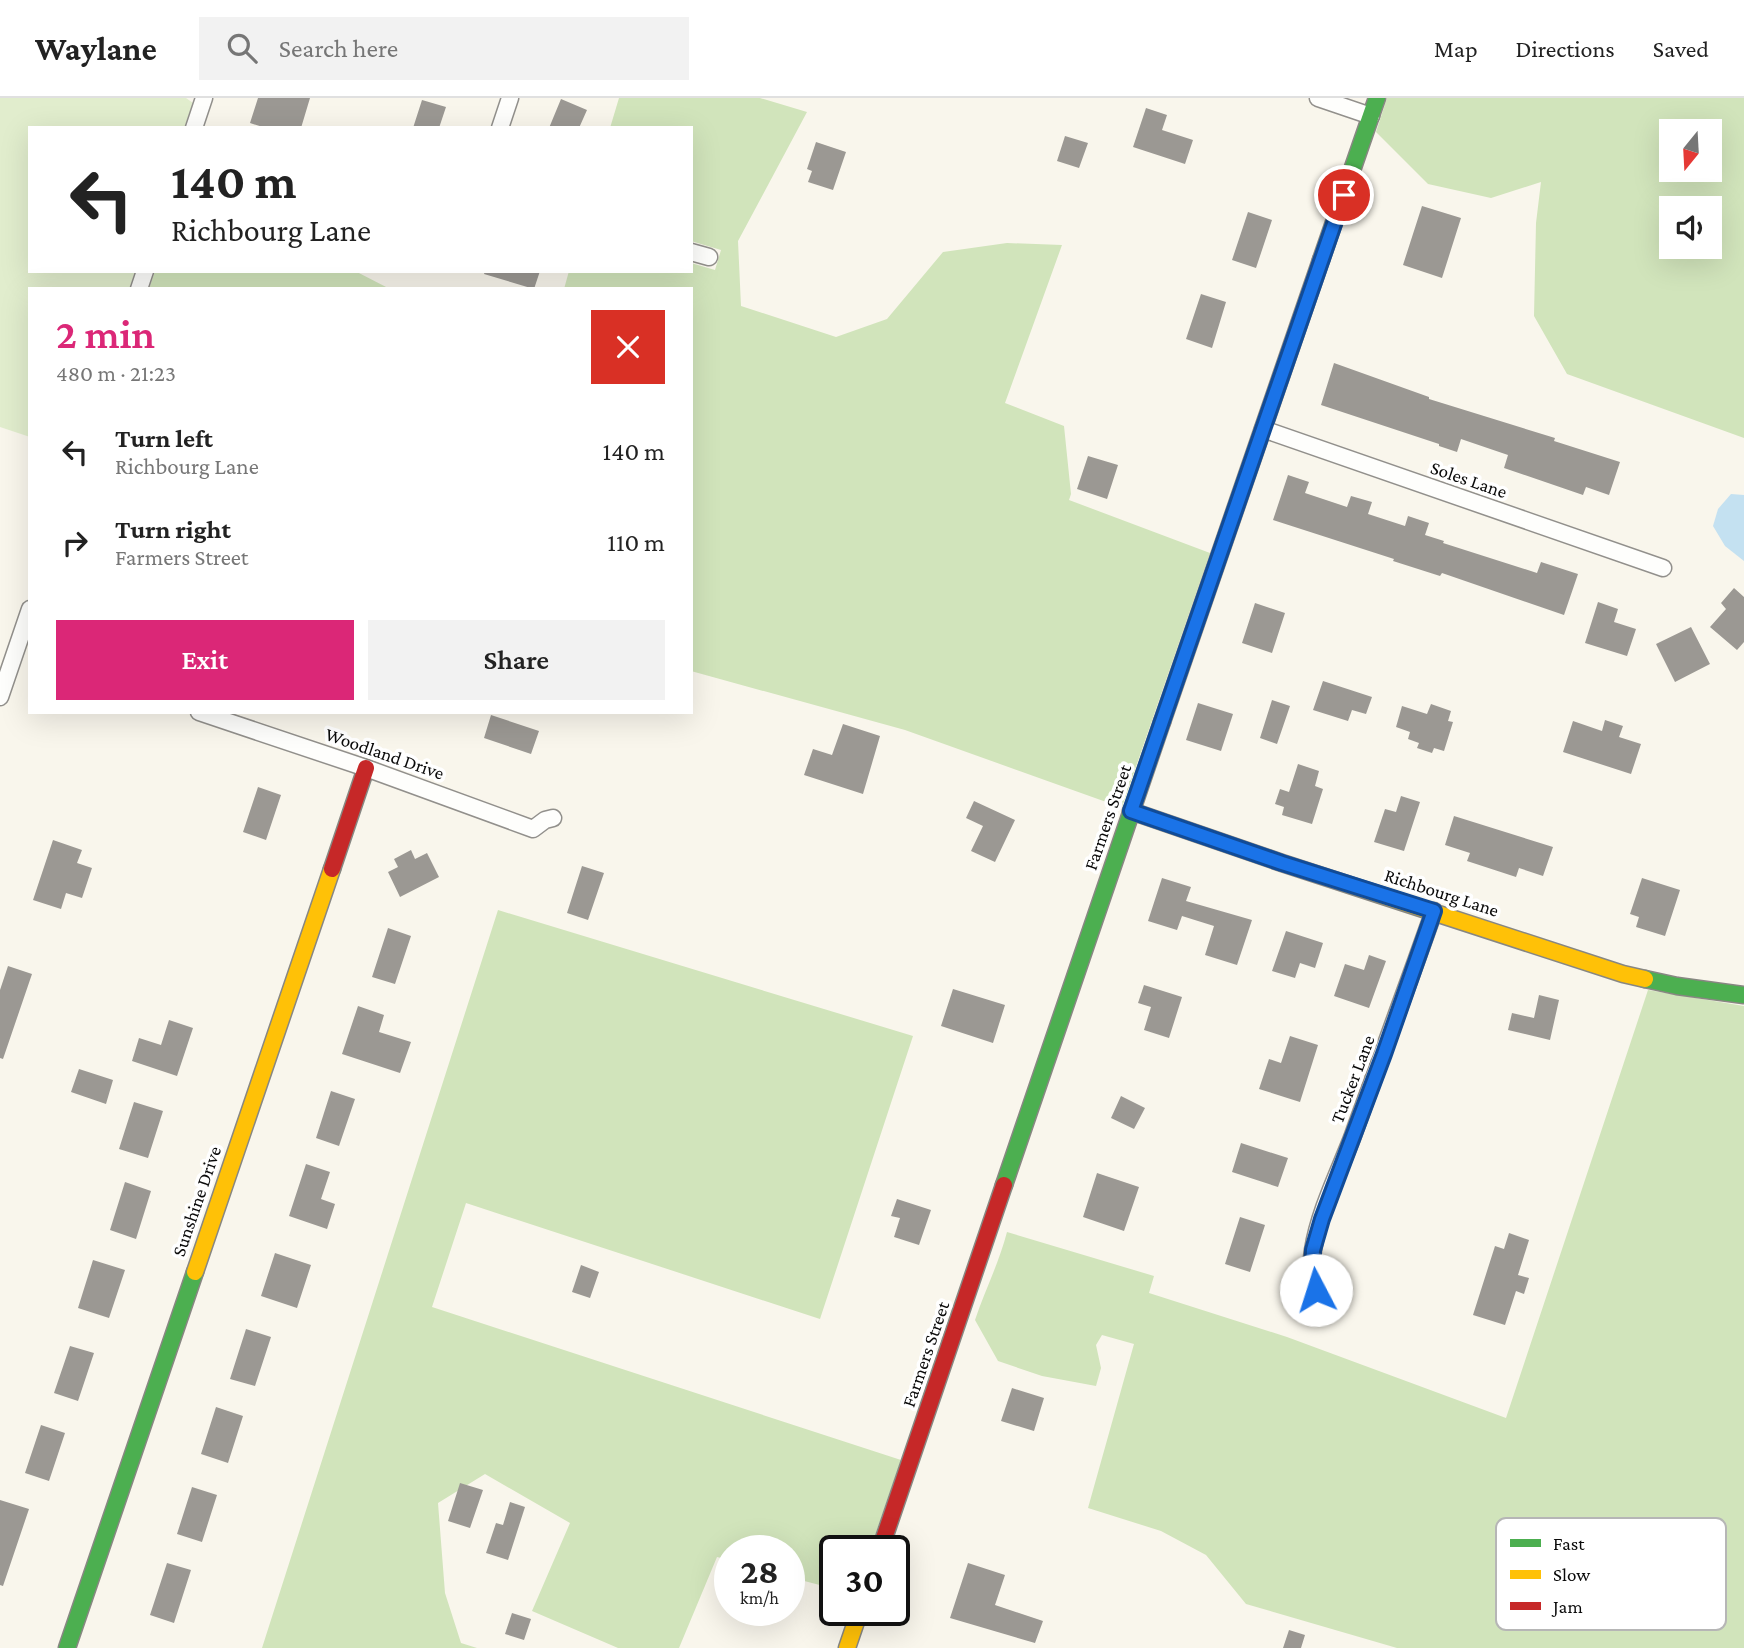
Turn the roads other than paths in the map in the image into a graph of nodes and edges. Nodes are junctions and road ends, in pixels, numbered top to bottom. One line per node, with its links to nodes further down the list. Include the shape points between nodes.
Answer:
1 (204, 98): 6 (street)
2 (510, 98): 7 (street)
3 (1318, 98): 5 (street)
4 (1377, 98): 5 (street, Farmers Street)
5 (1371, 116): 10 (street, Farmers Street)
6 (195, 126)
7 (501, 126)
8 (693, 253): 9 (street)
9 (709, 257)
10 (1262, 429): 11 (street, Soles Lane); 17 (street, Farmers Street)
11 (1662, 568)
12 (28, 622): 13 (street)
13 (23, 654): 14 (street)
14 (0, 696)
15 (204, 714): 16 (street, Woodland Drive)
16 (366, 768): 18 (street, Woodland Drive, via 524,827 533,829); 24 (street, Sunshine Drive)
17 (1131, 811): 19 (street, Richbourg Lane); 22 (street, Farmers Street)
18 (554, 818)
19 (1434, 911): 20 (street, Richbourg Lane, via 1623,974); 21 (street, Tucker Lane, via 1313,1250 1312,1270)
20 (1744, 995)
21 (1322, 1302)
22 (885, 1535)
23 (855, 1626): 25 (street)
24 (68, 1648)
25 (847, 1648)

